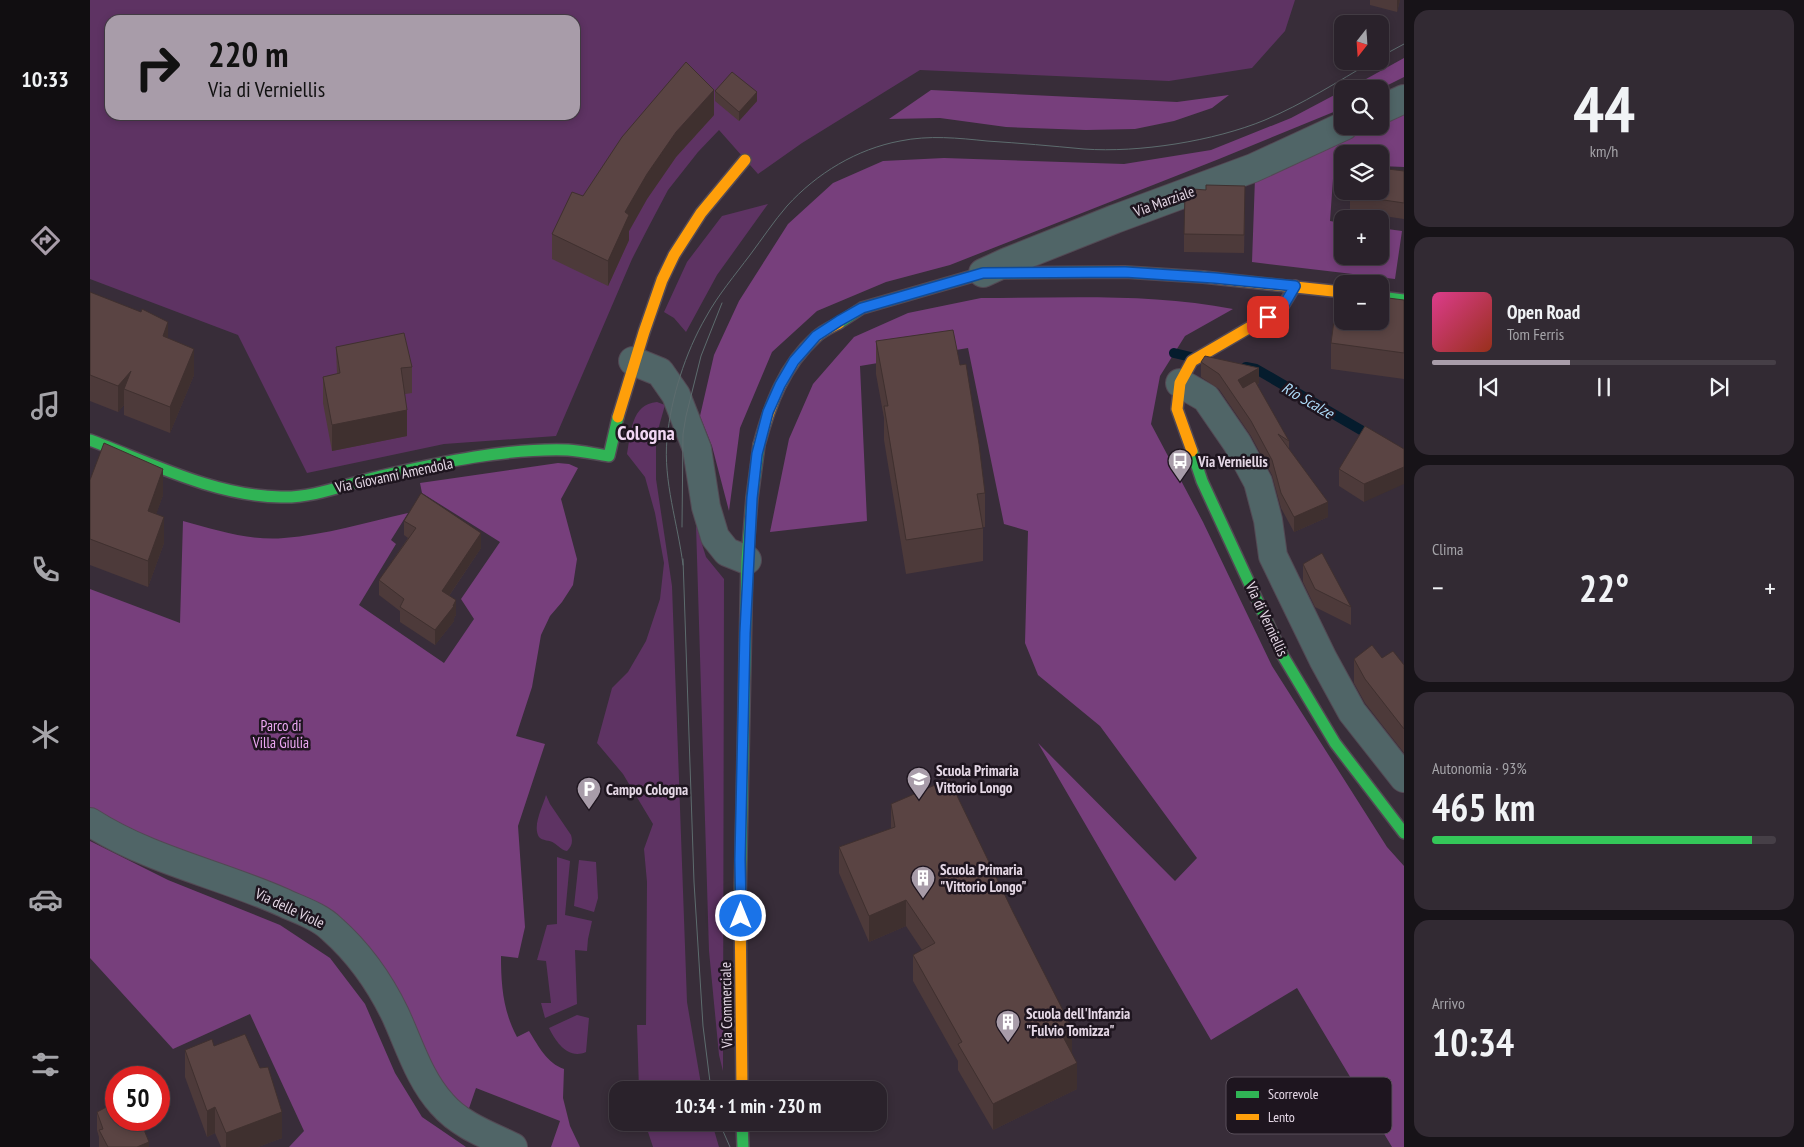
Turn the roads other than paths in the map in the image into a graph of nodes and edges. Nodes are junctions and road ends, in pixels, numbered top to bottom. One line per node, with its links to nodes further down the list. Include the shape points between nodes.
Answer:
1 (1404, 100): 2 (street)
2 (1389, 106)
3 (1334, 131): 5 (street, Via Marziale, via 1254,168 1115,219)
4 (745, 160): 10 (street, Via Giovanni Amendola, via 715,194 677,248)
5 (983, 273): 6 (street, Via Commerciale, via 1125,272); 13 (street, Via Commerciale, via 862,308 816,336 794,361 768,412 757,454)
6 (1295, 286): 7 (street, Via Commerciale); 11 (street, Via di Verniellis, via 1281,310 1192,361)
7 (1334, 291)
8 (1389, 298): 9 (street)
9 (1404, 300)
10 (633, 361): 12 (street, Via Giovanni Amendola, via 609,456 569,450 507,454 427,466 283,497 250,494 210,483); 13 (street, via 660,372 676,395 697,449 706,507 715,537 727,552)
11 (1180, 382): 14 (street, via 1206,398 1237,443 1258,482 1273,556 1323,659 1352,712); 16 (street, Via di Verniellis, via 1177,409 1202,481 1283,656 1335,743)
12 (90, 440)
13 (747, 560): 17 (street, Via Commerciale, via 740,860)
14 (1404, 778)
15 (90, 822): 19 (street, Via delle Viole, via 167,860 262,893 331,927 367,967 394,1012 426,1083 442,1104 472,1127)
16 (1404, 834)
17 (742, 1081)
18 (742, 1131): 20 (street)
19 (512, 1147)
20 (743, 1147)

